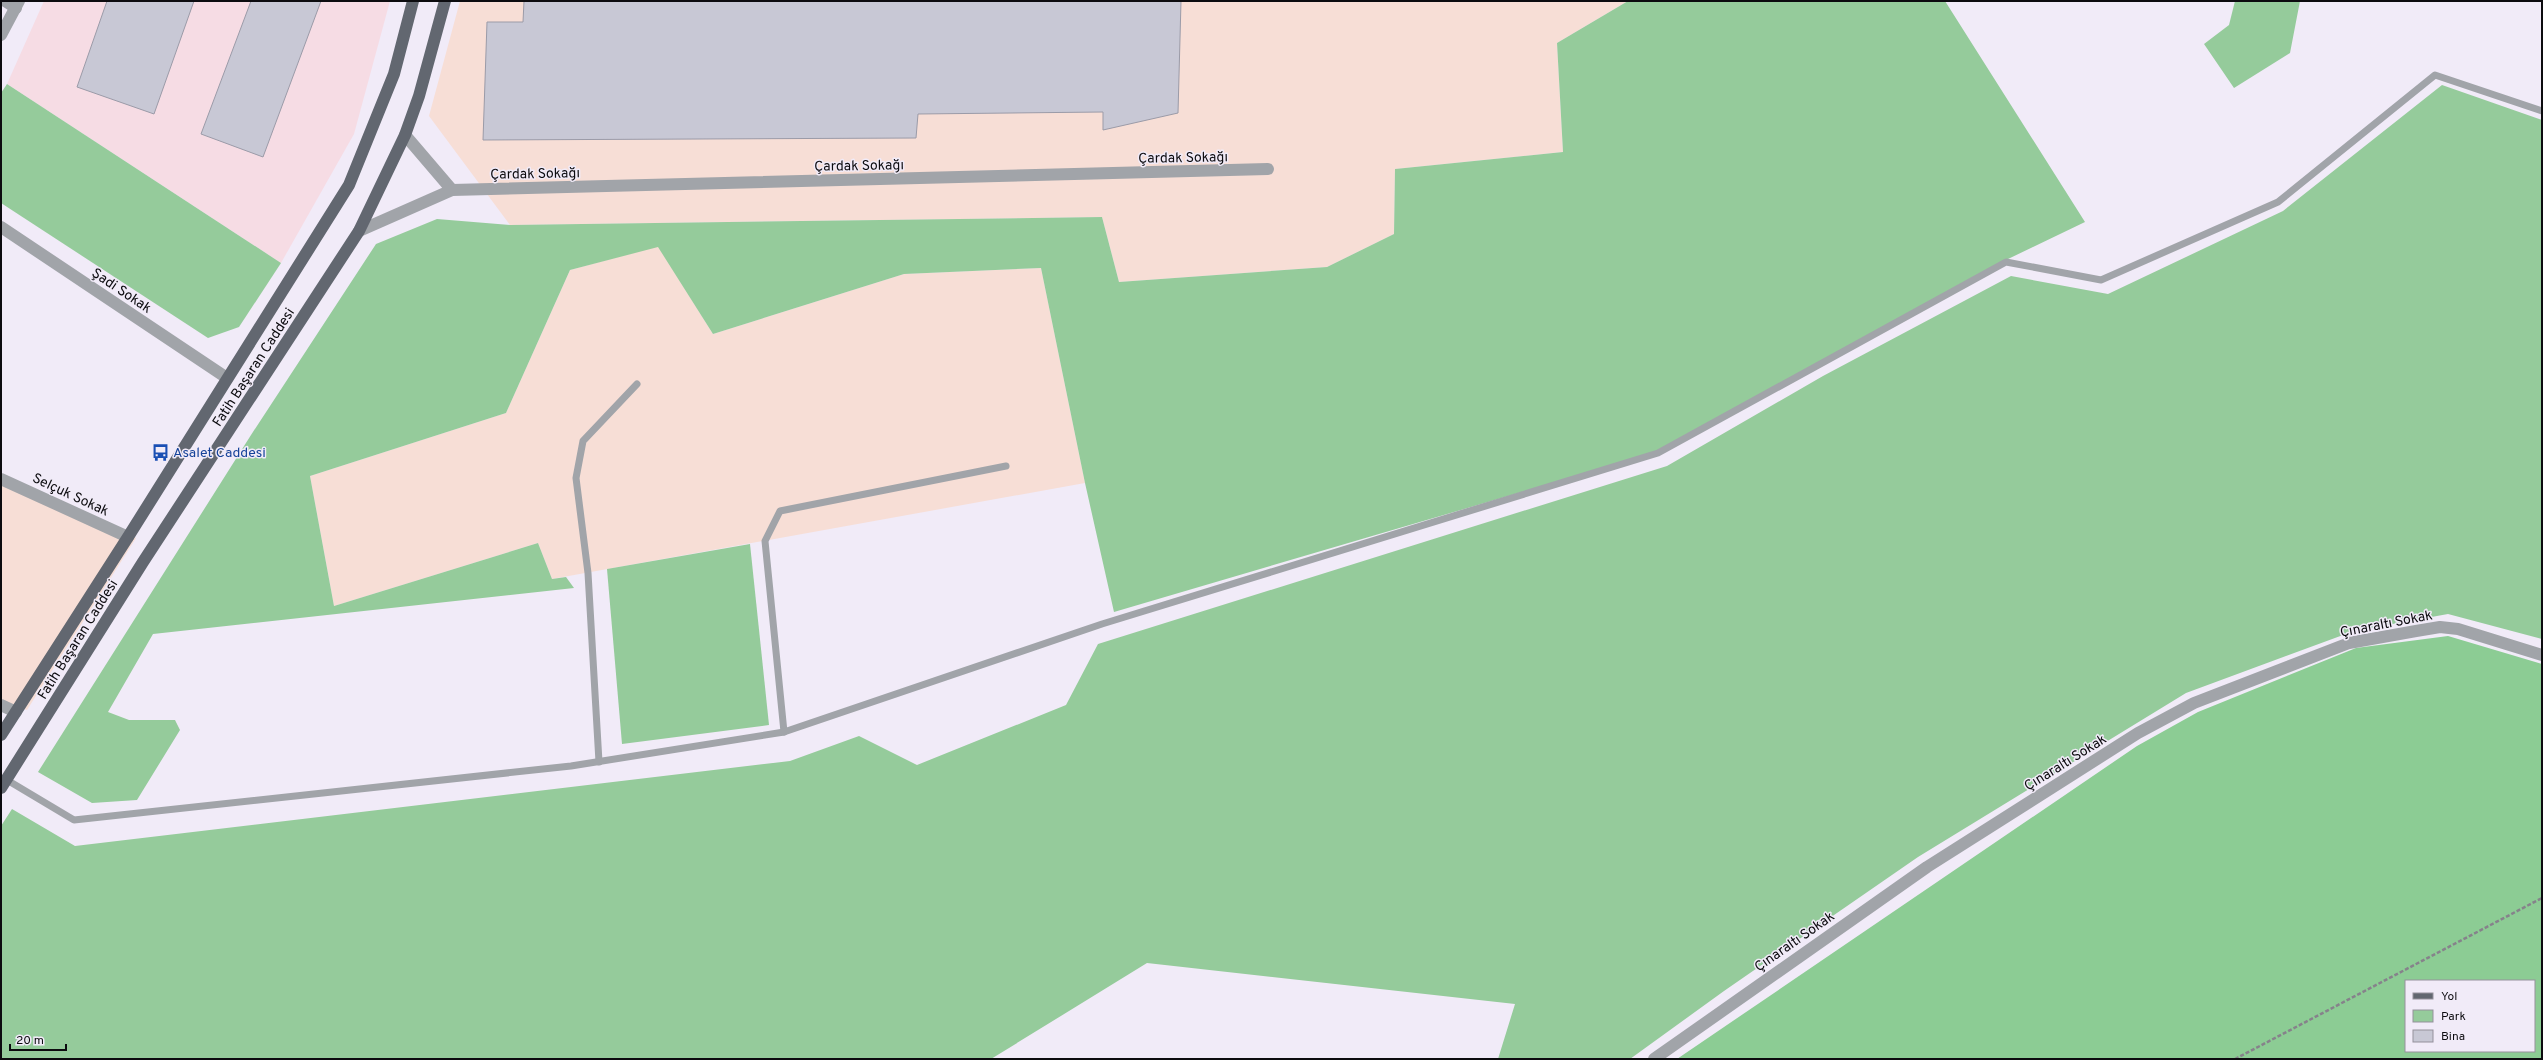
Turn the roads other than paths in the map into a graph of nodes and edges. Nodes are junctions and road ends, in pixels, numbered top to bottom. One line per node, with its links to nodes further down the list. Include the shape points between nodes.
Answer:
1 (5, 1): 4 (street)
2 (413, 1): 12 (main road, Fatih Başaran Caddesi, via 394,74 349,185)
3 (445, 1): 7 (main road, Fatih Başaran Caddesi, via 419,96)
4 (17, 4): 5 (street)
5 (1, 35)
6 (2542, 111): 20 (lane, via 2435,76 2278,202 2101,280 2006,262 1658,453 1102,624)
7 (405, 135): 9 (street); 11 (main road, Fatih Başaran Caddesi)
8 (1268, 170): 9 (street, Çardak Sokağı)
9 (452, 190): 11 (street, Çardak Sokağı)
10 (1, 227): 12 (street, Şadi Sokak)
11 (359, 231): 23 (main road, Fatih Başaran Caddesi, via 143,562)
12 (227, 378): 16 (main road, Fatih Başaran Caddesi)
13 (638, 384): 22 (lane, via 583,441 576,478 588,573)
14 (1006, 466): 20 (lane, via 780,511 765,541)
15 (1, 478): 16 (street, Selçuk Sokak)
16 (128, 537): 19 (main road, Fatih Başaran Caddesi)
17 (2542, 655): 24 (street, Çınaraltı Sokak, via 2458,630 2440,628 2416,631 2349,643 2194,703 2138,733 1927,867)
18 (1, 705): 19 (street)
19 (16, 712): 21 (main road, Fatih Başaran Caddesi)
20 (784, 732): 22 (lane)
21 (1, 735)
22 (599, 762): 23 (lane, via 74,820)
23 (4, 784)
24 (1654, 1059)

